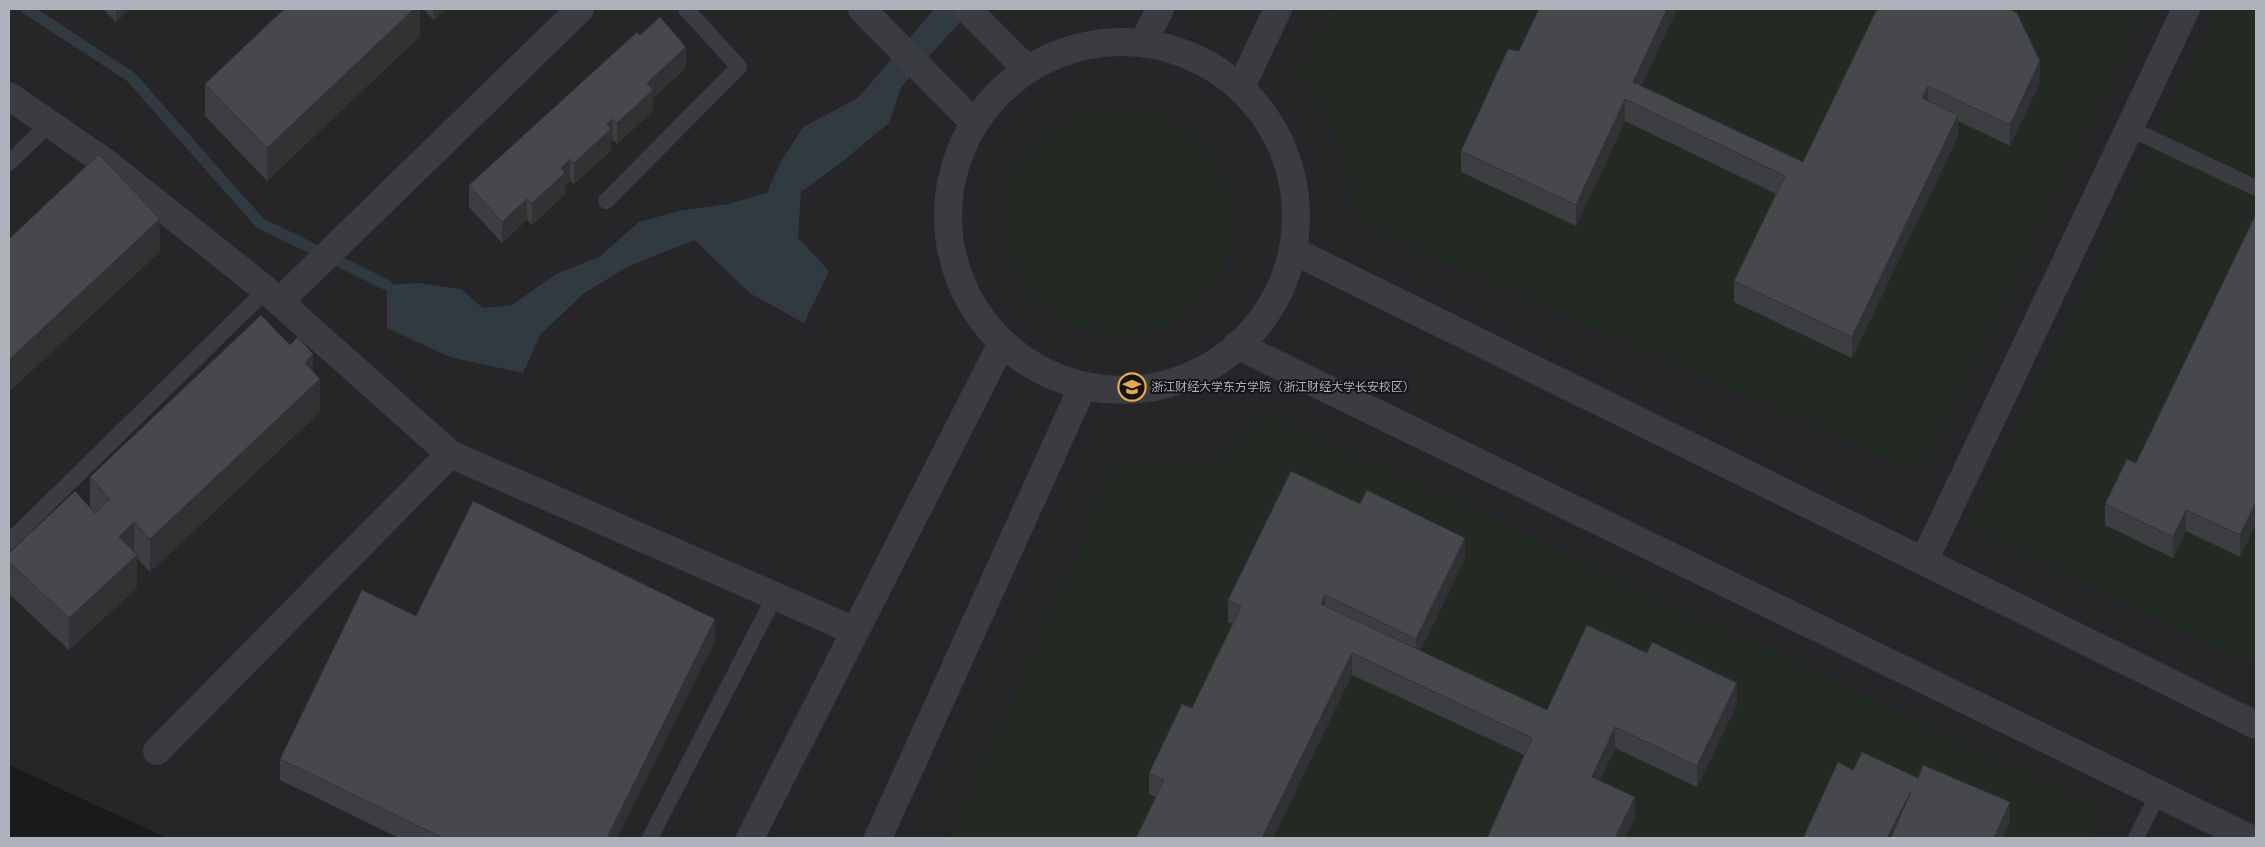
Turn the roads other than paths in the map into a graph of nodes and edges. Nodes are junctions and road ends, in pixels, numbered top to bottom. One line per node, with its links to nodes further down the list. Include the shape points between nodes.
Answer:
1 (580, 9): 19 (street, via 309,273)
2 (686, 9): 17 (lane, via 739,67)
3 (862, 9): 12 (street)
4 (967, 9): 9 (street)
5 (1160, 9): 8 (street)
6 (1278, 9): 10 (street)
7 (2186, 9): 14 (street)
8 (1145, 39): 9 (street, via 1116,41 1056,54); 10 (street, via 1210,64)
9 (1026, 68): 12 (street)
10 (1241, 87): 18 (street, via 1273,126 1293,174)
11 (9, 96): 13 (street)
12 (974, 123): 20 (street, via 954,167 947,214 953,262 972,306)
13 (49, 124): 15 (lane); 19 (street, via 105,162)
14 (2129, 128): 16 (lane); 25 (street)
15 (9, 163)
16 (2256, 188)
17 (606, 201)
18 (1298, 253): 21 (street, via 1261,322); 25 (street)
19 (272, 296): 23 (street); 24 (lane)
20 (1002, 344): 22 (street, via 1034,368); 27 (street)
21 (1237, 345): 22 (street, via 1223,359 1175,382 1124,391); 30 (street)
22 (1082, 388): 33 (street)
23 (450, 454): 26 (street); 29 (street)
24 (9, 542)
25 (1924, 561): 28 (street)
26 (775, 596): 27 (street); 31 (lane)
27 (855, 631): 32 (street)
28 (2256, 725)
29 (157, 751)
30 (2158, 794): 34 (lane); 35 (street)
31 (650, 838)
32 (750, 838)
33 (878, 838)
34 (2136, 838)
35 (2249, 838)

